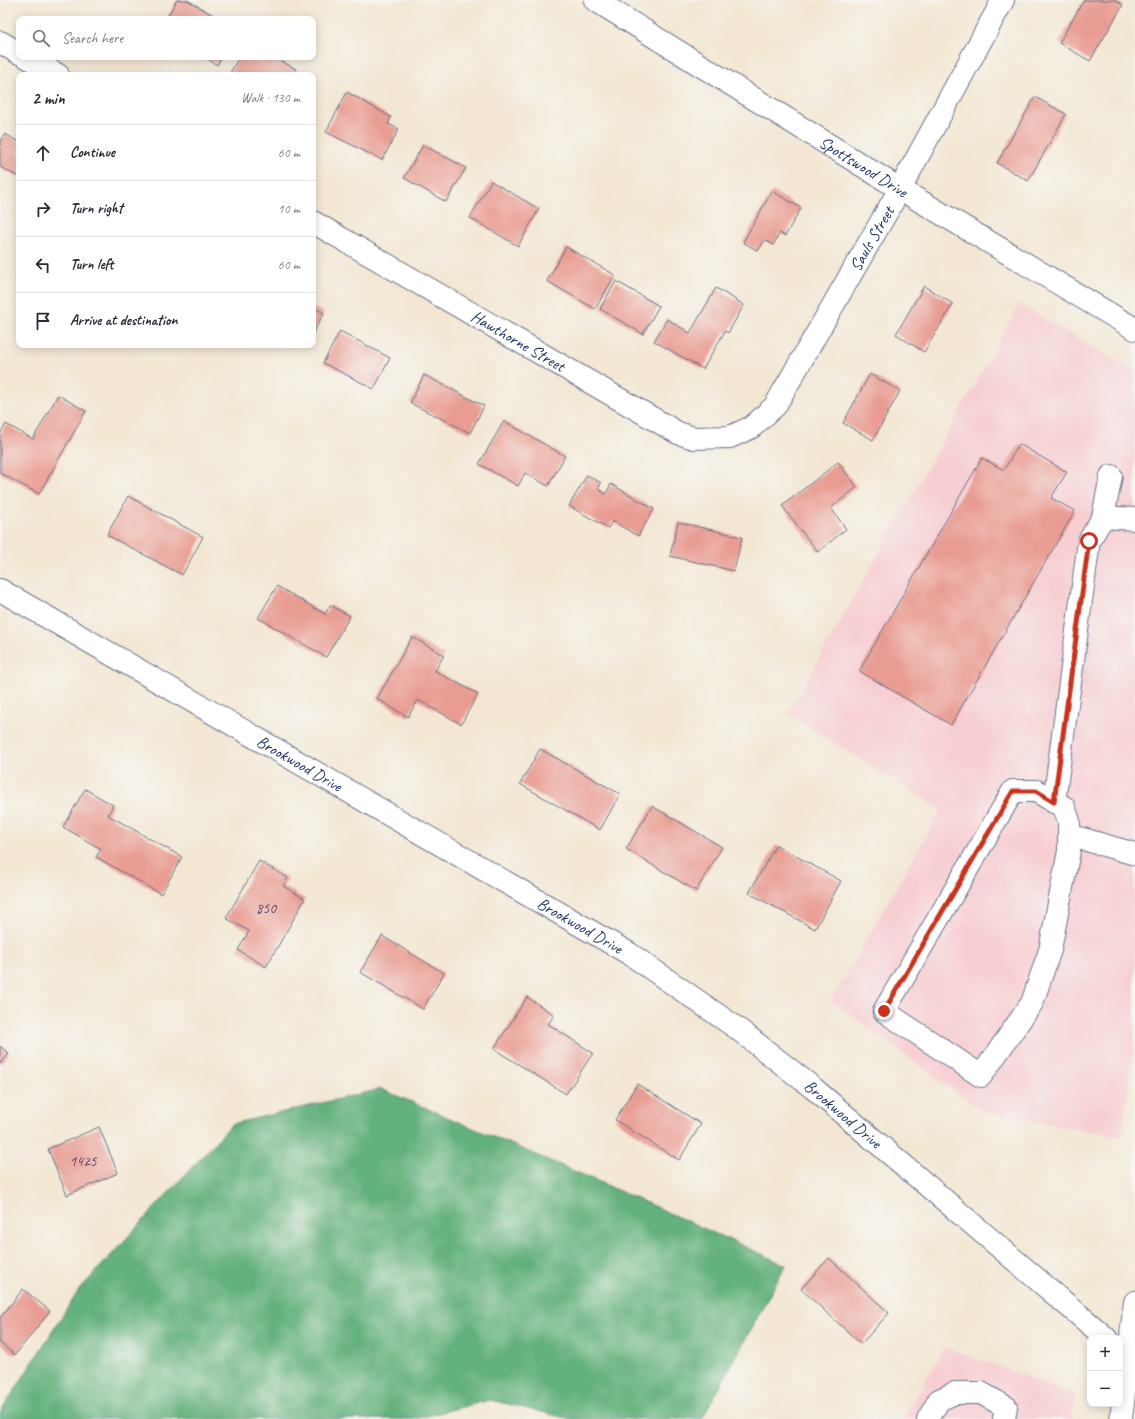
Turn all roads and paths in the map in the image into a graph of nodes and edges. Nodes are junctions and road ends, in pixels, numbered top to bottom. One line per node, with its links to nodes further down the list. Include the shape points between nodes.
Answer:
1 (595, 0): 7 (street, Spottswood Drive)
2 (1003, 0): 7 (street, Sauls Street)
3 (0, 42): 4 (street)
4 (16, 51)
5 (32, 60): 6 (street)
6 (53, 72)
7 (900, 189): 9 (street, Spottswood Drive); 10 (street, Sauls Street, via 775,406 752,427)
8 (316, 224): 10 (street, Hawthorne Street, via 678,433 694,438)
9 (1135, 329)
10 (730, 437)
11 (1111, 476): 12 (street)
12 (1103, 517): 13 (street); 15 (street, via 1089,541)
13 (1135, 519)
14 (0, 590): 19 (street, Brookwood Drive, via 637,959 738,1029 813,1088)
15 (1054, 802): 16 (street, via 1064,807 1069,821); 16 (street, via 1036,791 1013,791 884,1011 981,1076 1032,1003 1050,950 1069,851)
16 (1069, 835): 17 (street)
17 (1135, 854)
18 (1135, 1302): 20 (street)
19 (1102, 1335)
20 (1128, 1356): 23 (street)
21 (928, 1419): 22 (street, via 939,1400 955,1393 981,1393 1006,1407)
22 (1004, 1419)
23 (1121, 1419)

